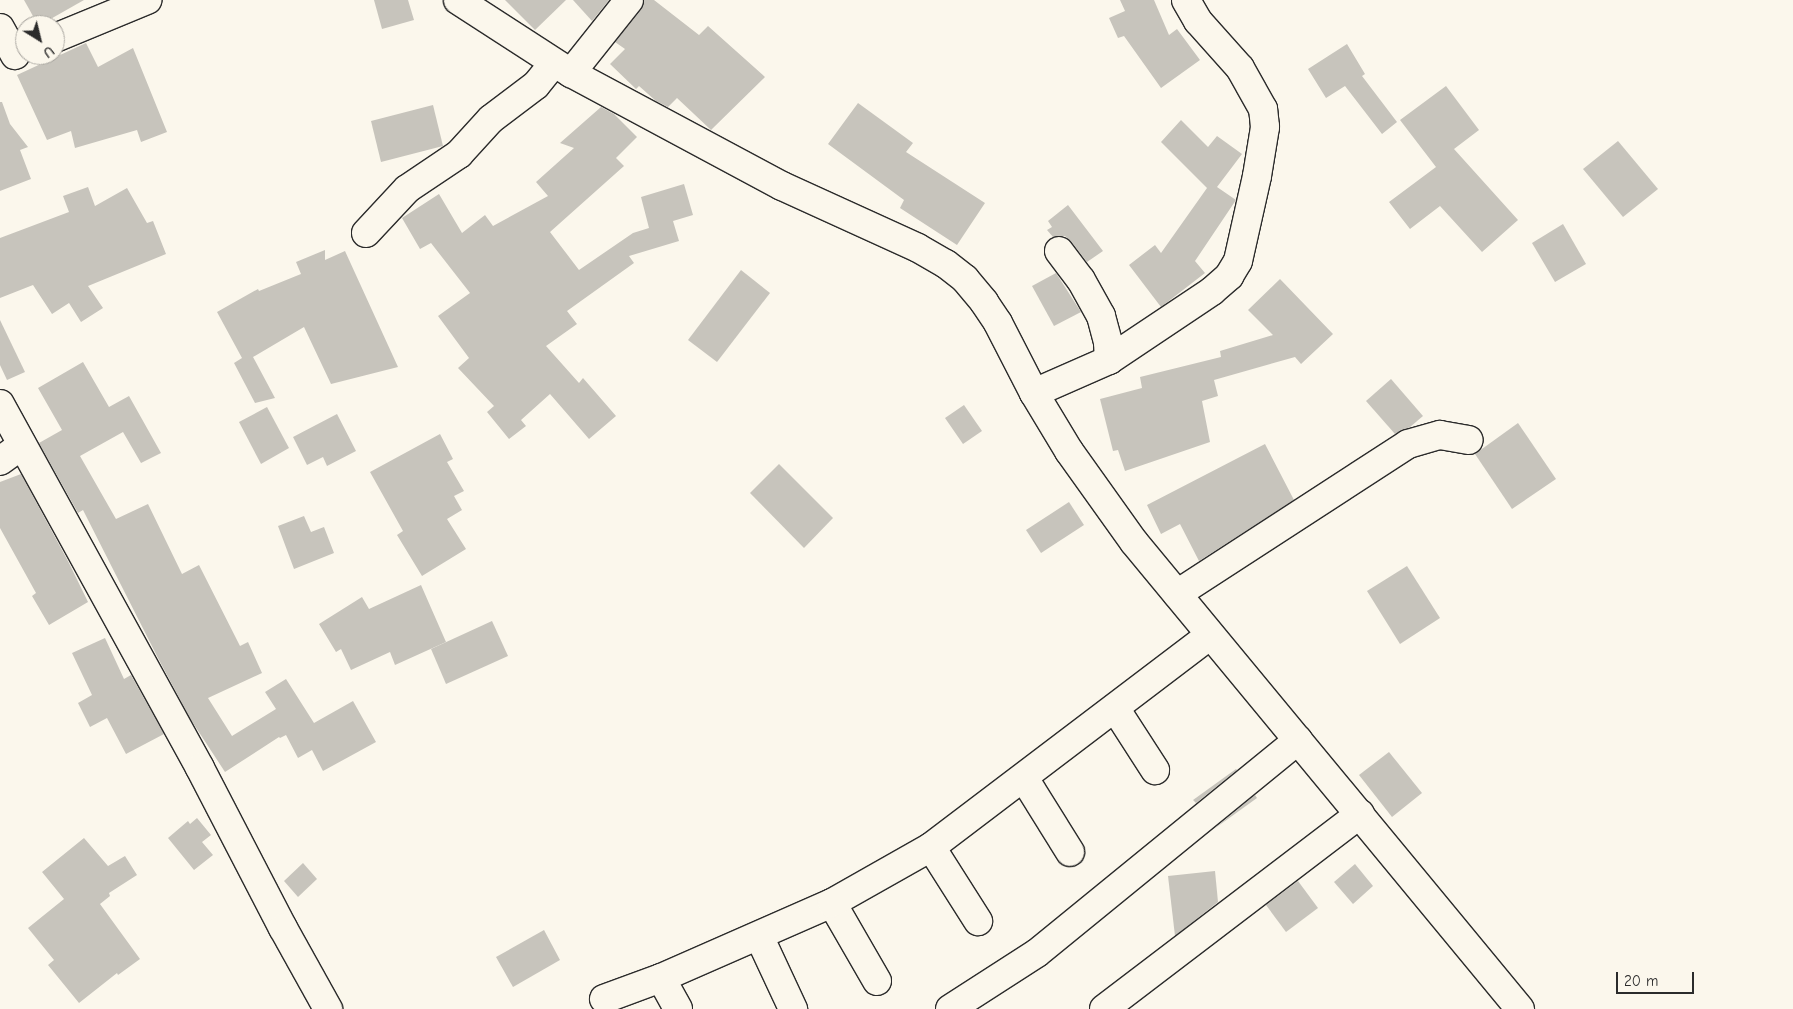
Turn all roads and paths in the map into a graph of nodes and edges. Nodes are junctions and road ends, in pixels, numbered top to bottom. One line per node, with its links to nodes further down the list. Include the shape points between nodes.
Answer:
1 (147, 0): 6 (street)
2 (458, 0): 8 (street)
3 (629, 0): 8 (street)
4 (1186, 0): 11 (street, via 1198,21 1240,68 1262,109 1265,126 1242,250 1229,276 1212,291)
5 (0, 28): 7 (street)
6 (65, 34)
7 (13, 56)
8 (562, 68): 9 (street, via 491,119 459,154 407,189); 12 (street, via 782,186 946,264 965,279 984,302)
9 (366, 233)
10 (1059, 251): 11 (street, via 1081,280 1101,316)
11 (1109, 360): 12 (street)
12 (1034, 393): 17 (street, via 1087,479)
13 (0, 404): 15 (street)
14 (1469, 440): 17 (street, via 1440,435 1408,444)
15 (22, 445): 16 (street); 32 (street)
16 (0, 461)
17 (1177, 594): 18 (street)
18 (1210, 635): 19 (street); 20 (street)
19 (1115, 708): 21 (street); 22 (street)
20 (1298, 740): 23 (street); 35 (street, via 1037,953)
21 (1155, 770)
22 (1024, 778): 24 (street); 25 (street)
23 (1360, 814): 36 (street); 37 (street)
24 (931, 847): 26 (street); 27 (street)
25 (1070, 852)
26 (832, 903): 28 (street); 30 (street)
27 (978, 921)
28 (759, 936): 29 (street); 34 (street)
29 (661, 978): 31 (street); 33 (street)
30 (877, 981)
31 (604, 999)
32 (328, 1009)
33 (678, 1009)
34 (793, 1009)
35 (950, 1009)
36 (1104, 1009)
37 (1520, 1009)

